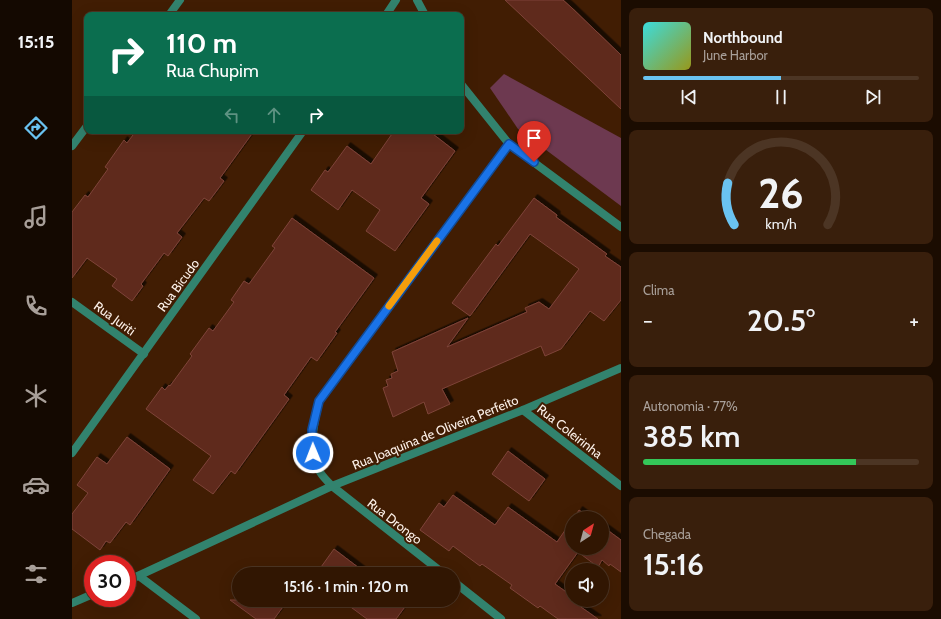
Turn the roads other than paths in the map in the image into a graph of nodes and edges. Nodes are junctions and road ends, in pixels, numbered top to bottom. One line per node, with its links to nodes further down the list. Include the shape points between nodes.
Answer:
1 (180, 0): 4 (street)
2 (396, 0): 5 (street)
3 (417, 0): 6 (street)
4 (171, 12)
5 (388, 12)
6 (423, 12)
7 (464, 88): 10 (street)
8 (84, 130): 11 (street)
9 (301, 134): 14 (street, Rua Bicudo)
10 (509, 144): 12 (street); 18 (street, Rua Drongo, via 319,401 312,430 313,453 320,472)
11 (72, 146)
12 (621, 227)
13 (72, 302): 14 (street, Rua Juriti)
14 (144, 354): 17 (street, Rua Bicudo)
15 (621, 368): 16 (street, Rua Joaquina de Oliveira Perfeito)
16 (523, 410): 18 (street, Rua Joaquina de Oliveira Perfeito); 19 (street, Rua Coleirinha)
17 (72, 453)
18 (332, 486): 20 (street, Rua Drongo); 21 (street, Rua Joaquina de Oliveira Perfeito)
19 (621, 486)
20 (435, 567)
21 (139, 576): 22 (street, Rua Joaquina de Oliveira Perfeito); 26 (street)
22 (136, 577)
23 (460, 587): 27 (street)
24 (84, 598): 25 (street)
25 (72, 603)
26 (196, 619)
27 (501, 619)

